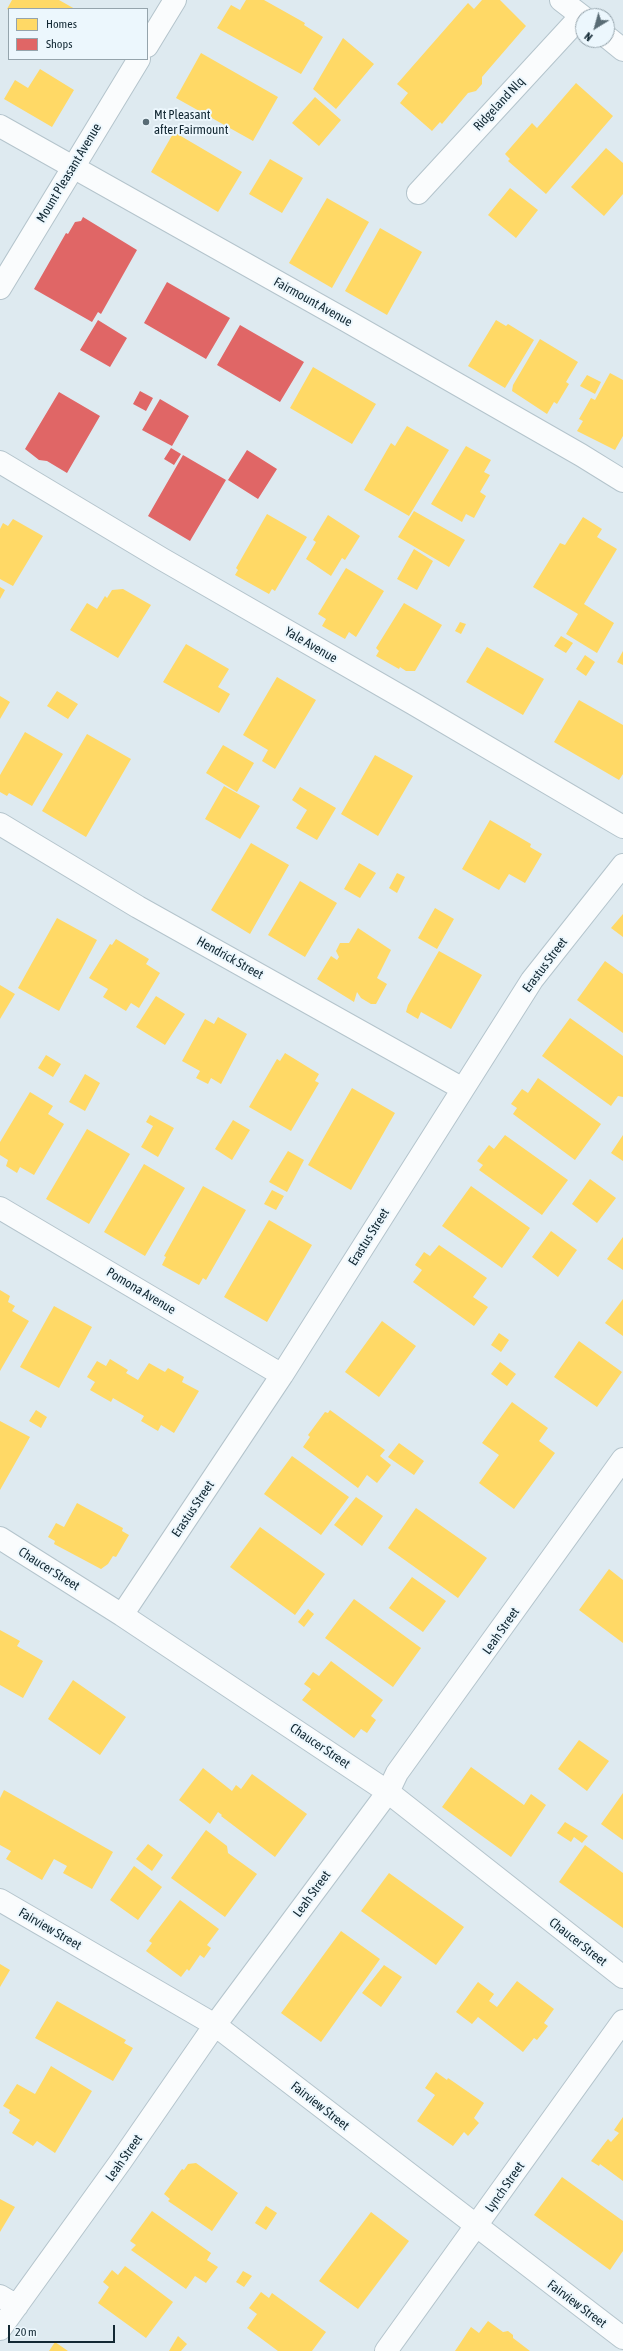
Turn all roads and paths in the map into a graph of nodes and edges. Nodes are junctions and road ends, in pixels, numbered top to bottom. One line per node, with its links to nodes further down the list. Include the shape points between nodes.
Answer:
1 (176, 0): 5 (street)
2 (561, 0): 3 (street)
3 (575, 11)
4 (575, 24): 11 (street, Ridgeland Nlq)
5 (148, 44)
6 (615, 44): 7 (street)
7 (623, 50)
8 (138, 60): 10 (street, Mount Pleasant Avenue)
9 (0, 126): 10 (street, Fairmount Avenue)
10 (72, 168): 12 (street, Mount Pleasant Avenue); 14 (street, Fairmount Avenue, via 347,321)
11 (418, 193)
12 (0, 288)
13 (0, 462): 16 (street, Yale Avenue)
14 (623, 481)
15 (0, 824): 18 (street, Hendrick Street, via 138,907)
16 (623, 827)
17 (623, 865): 18 (street, Erastus Street, via 532,980)
18 (463, 1089): 20 (street, Erastus Street)
19 (0, 1208): 20 (street, Pomona Avenue)
20 (282, 1375): 23 (street, Erastus Street)
21 (623, 1459): 24 (street, Leah Street, via 397,1774)
22 (0, 1538): 23 (street, Chaucer Street)
23 (122, 1615): 24 (street, Chaucer Street)
24 (388, 1792): 26 (street, Chaucer Street); 28 (street, Leah Street)
25 (0, 1900): 28 (street, Fairview Street)
26 (623, 1977)
27 (623, 2021): 29 (street, Lynch Street)
28 (216, 2025): 29 (street, Fairview Street); 30 (street, Leah Street, via 122,2161)
29 (476, 2227): 32 (street, Fairview Street); 33 (street, Lynch Street)
30 (8, 2301): 31 (street, Leah Street)
31 (0, 2329)
32 (623, 2338)
33 (386, 2351)

